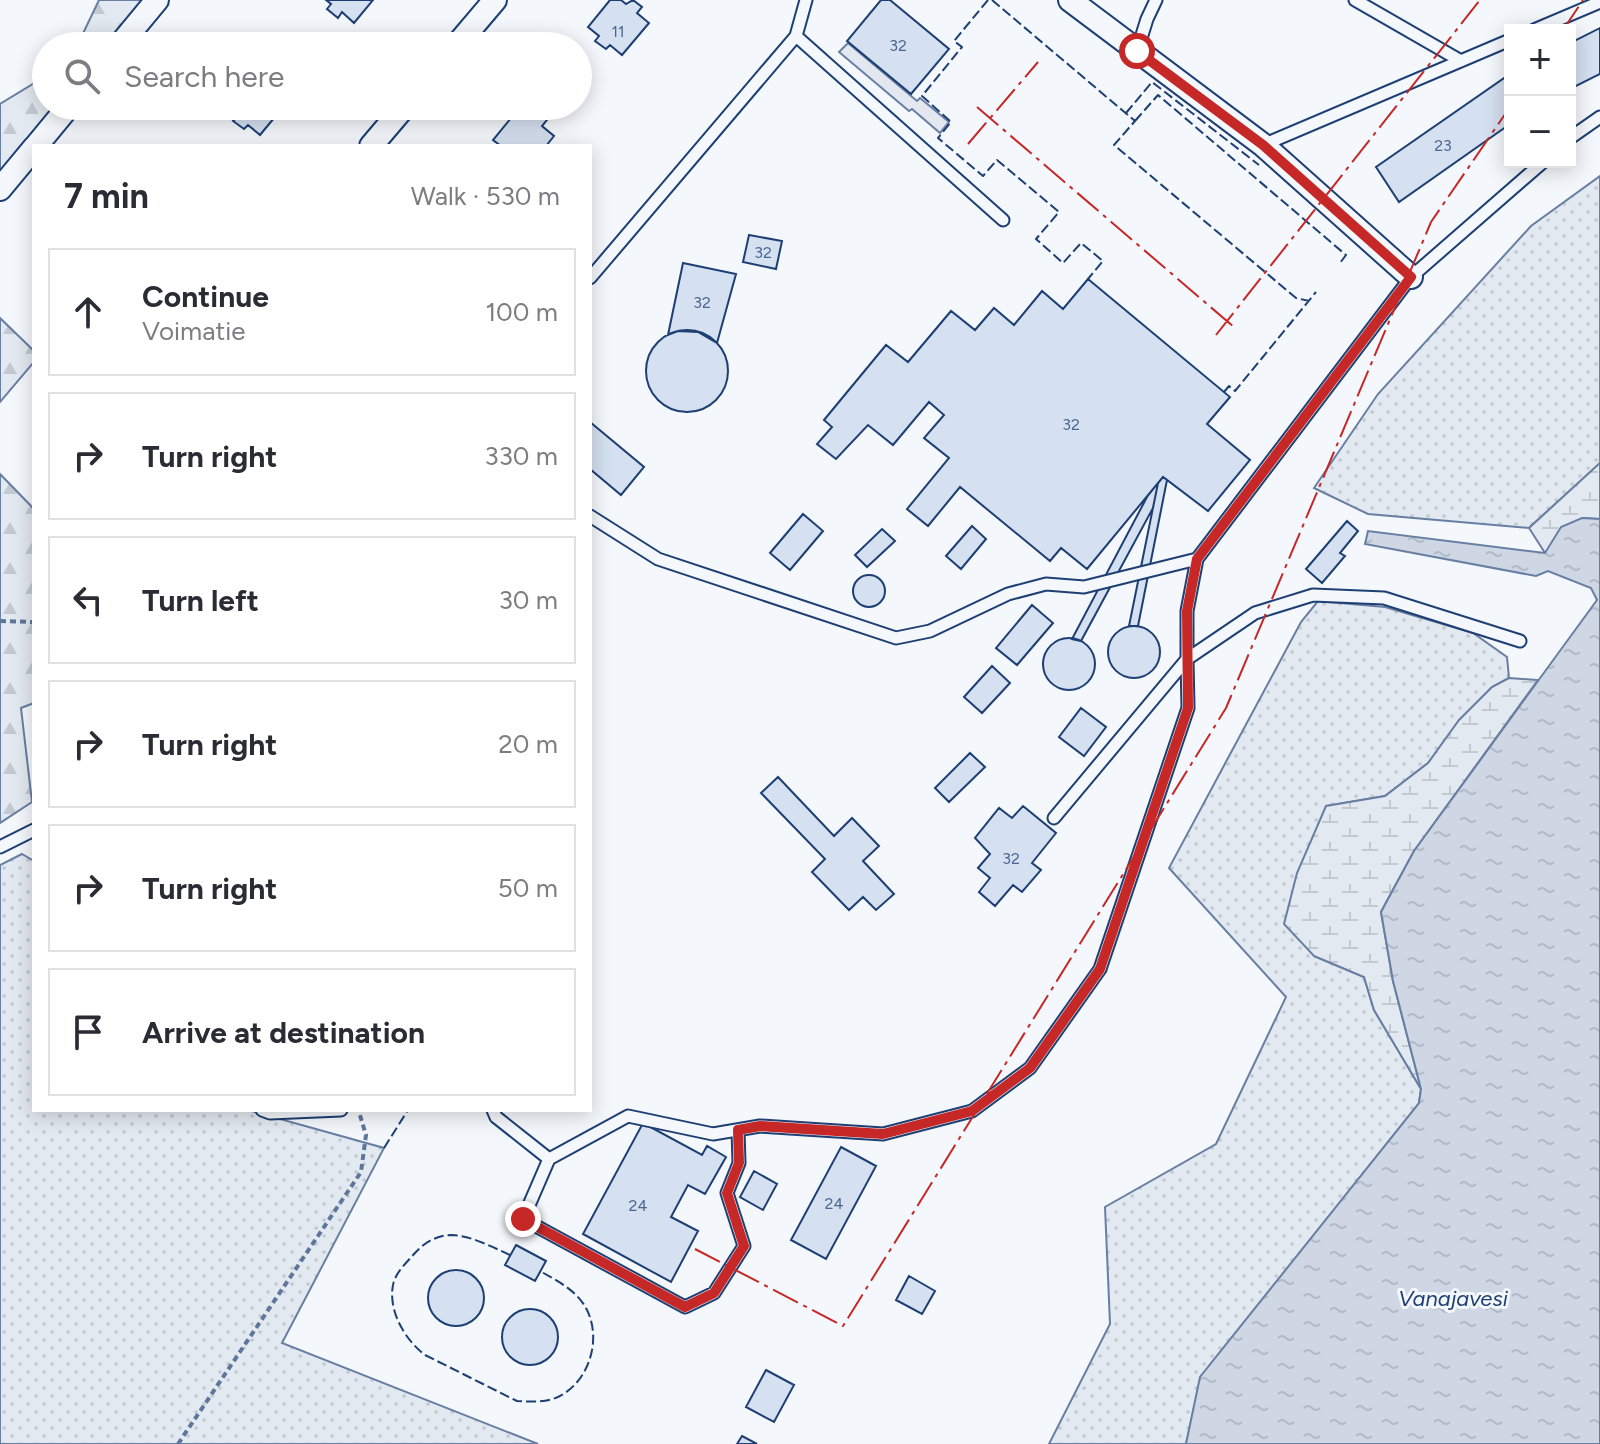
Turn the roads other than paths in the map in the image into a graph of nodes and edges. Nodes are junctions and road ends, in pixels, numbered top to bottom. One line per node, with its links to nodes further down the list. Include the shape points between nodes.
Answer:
1 (157, 0): 9 (street)
2 (495, 0): 10 (street)
3 (806, 0): 11 (lane)
4 (1070, 0): 13 (street)
5 (1156, 0): 13 (lane)
6 (1355, 0): 14 (lane)
7 (1600, 2): 8 (lane)
8 (1548, 24)
9 (131, 32)
10 (468, 32)
11 (796, 36): 25 (lane); 26 (lane)
12 (1504, 43): 14 (lane)
13 (1137, 51): 21 (street)
14 (1461, 61): 21 (lane)
15 (1600, 117): 18 (lane)
16 (57, 120): 19 (street)
17 (393, 120): 20 (street)
18 (1576, 134)
19 (37, 144)
20 (373, 144)
21 (1263, 145): 27 (street)
22 (32, 151): 24 (street)
23 (1536, 168): 27 (lane)
24 (0, 189)
25 (1003, 220)
26 (592, 276)
27 (1411, 277): 29 (lane)
28 (592, 517): 29 (lane, via 658,559 896,638 930,631 1046,584 1084,587)
29 (1197, 559): 31 (lane, via 1187,611)
30 (1520, 641): 31 (lane, via 1384,598 1313,595 1255,613)
31 (1187, 659): 32 (lane); 38 (lane, via 1188,708 1100,969 1030,1068 972,1111 883,1134 760,1126)
32 (1054, 818)
33 (32, 831): 34 (lane)
34 (0, 847)
35 (267, 1112): 36 (lane)
36 (291, 1112)
37 (494, 1112): 39 (lane)
38 (738, 1130): 39 (lane, via 713,1134 628,1116); 39 (lane, via 739,1163 727,1193 744,1246 714,1293 685,1307 523,1219)
39 (549, 1159)

